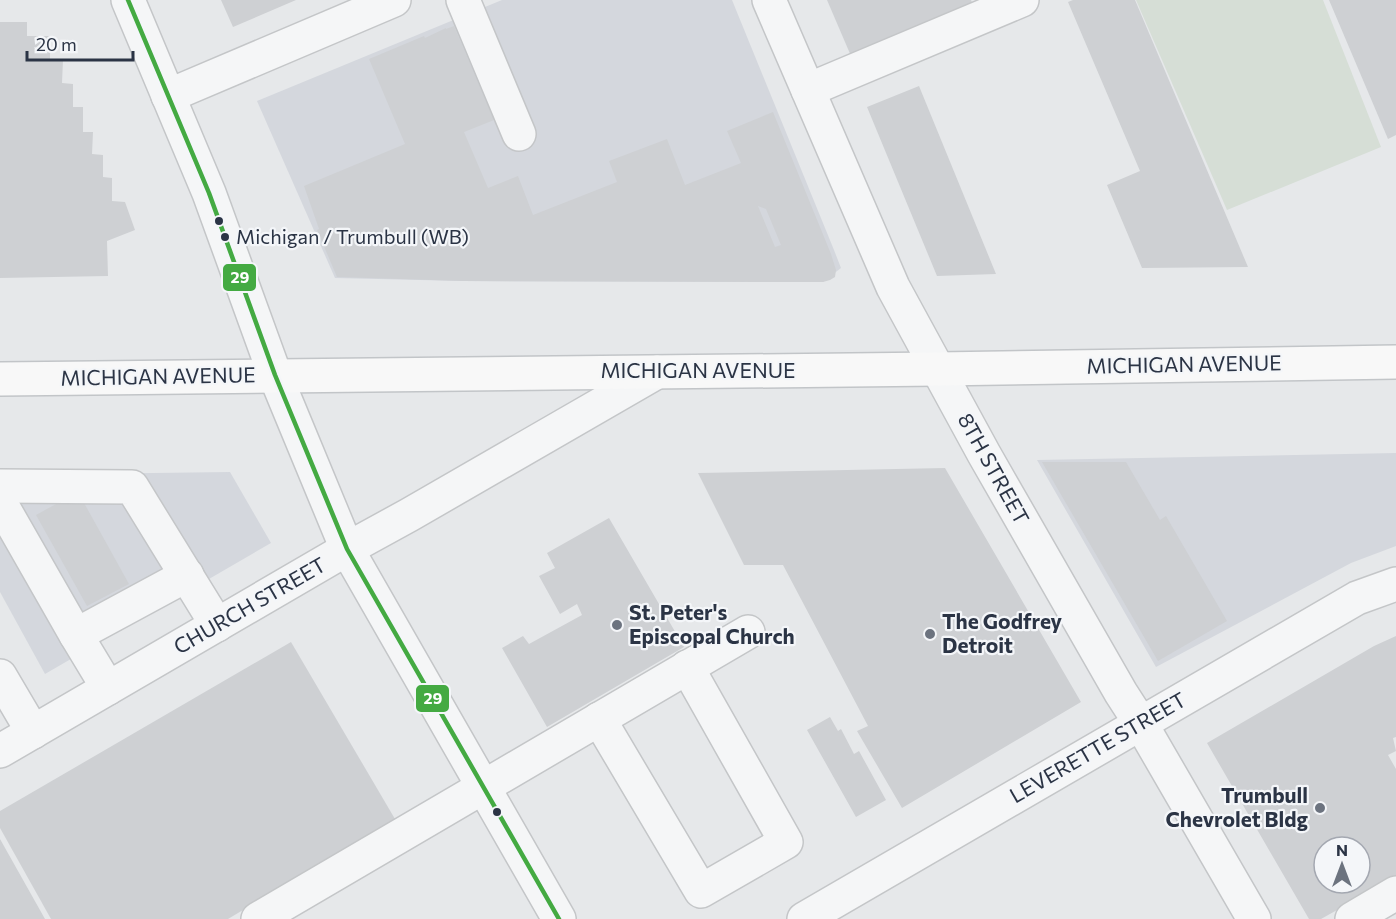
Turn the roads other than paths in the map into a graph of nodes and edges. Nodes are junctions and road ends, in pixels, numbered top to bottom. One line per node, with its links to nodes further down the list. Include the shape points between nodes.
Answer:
1 (128, 0): 7 (street)
2 (394, 0): 7 (street)
3 (463, 0): 8 (street)
4 (769, 0): 6 (street, 8TH STREET)
5 (1022, 0): 6 (street)
6 (808, 90): 10 (street, 8TH STREET, via 893,287)
7 (168, 96): 12 (street, via 209,193)
8 (519, 134)
9 (1396, 362): 10 (main road, MICHIGAN AVENUE)
10 (938, 369): 11 (main road, MICHIGAN AVENUE); 26 (street, 8TH STREET)
11 (657, 372): 12 (main road, MICHIGAN AVENUE); 16 (street, CHURCH STREET)
12 (275, 375): 13 (main road, MICHIGAN AVENUE); 16 (street)
13 (0, 379)
14 (0, 486): 17 (street, via 132,487)
15 (0, 502): 21 (street)
16 (347, 549): 19 (street, CHURCH STREET); 29 (street)
17 (187, 575): 19 (street); 21 (street)
18 (1396, 584): 26 (street, LEVERETTE STREET, via 1357,598)
19 (217, 625): 24 (street, CHURCH STREET)
20 (747, 632): 22 (street)
21 (76, 635): 24 (street)
22 (687, 667): 25 (street); 25 (street, via 786,842 701,891)
23 (0, 676): 27 (street)
24 (108, 688): 27 (street, CHURCH STREET)
25 (598, 719): 29 (street)
26 (1141, 724): 33 (street, LEVERETTE STREET); 34 (street, 8TH STREET)
27 (33, 732): 28 (street, CHURCH STREET)
28 (0, 751)
29 (483, 787): 31 (street); 32 (street)
30 (1396, 893): 35 (street)
31 (258, 919)
32 (559, 919)
33 (804, 919)
34 (1254, 919)
35 (1352, 919)

